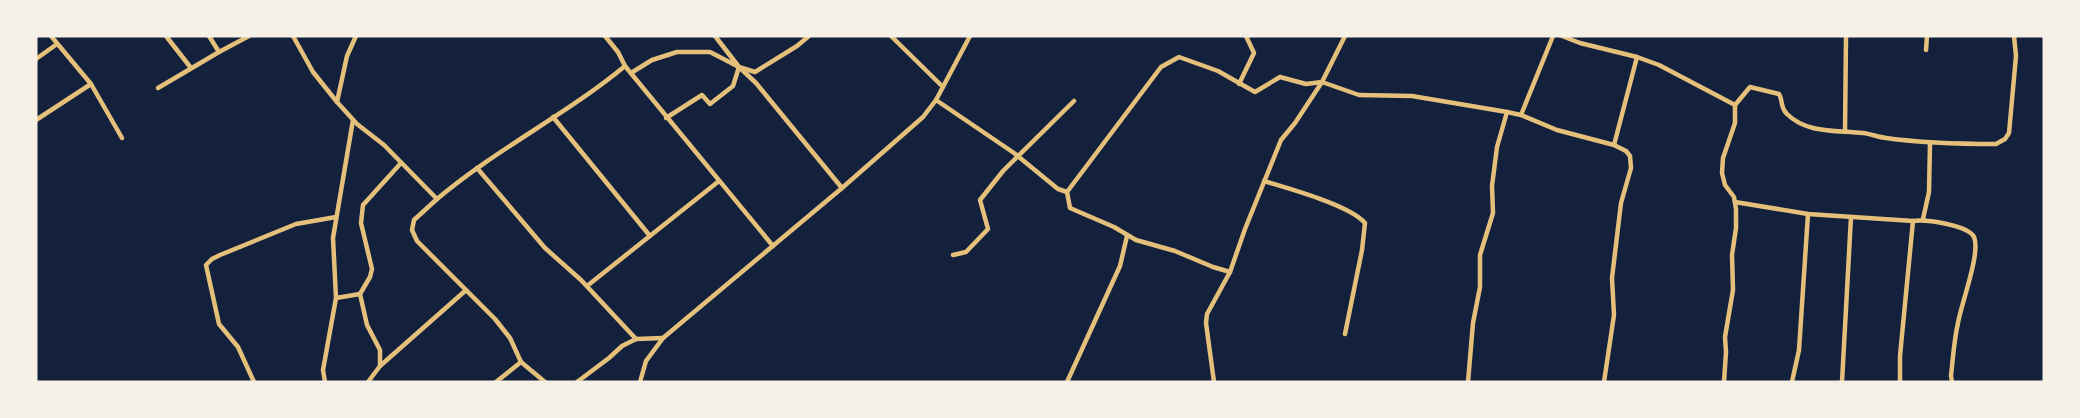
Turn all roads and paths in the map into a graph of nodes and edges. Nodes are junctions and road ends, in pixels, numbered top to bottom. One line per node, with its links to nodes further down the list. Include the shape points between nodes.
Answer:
1 (51, 36): 19 (street)
2 (166, 36): 26 (street)
3 (209, 36): 21 (street)
4 (249, 36): 21 (street)
5 (293, 36): 35 (street, via 313,72)
6 (356, 36): 35 (street)
7 (605, 36): 24 (street)
8 (714, 36): 25 (street)
9 (809, 36): 25 (street, via 755,72)
10 (891, 36): 31 (street)
11 (970, 36): 31 (street)
12 (1246, 36): 30 (street, via 1254,53)
13 (1345, 36): 28 (street)
14 (1553, 36): 38 (street)
15 (1562, 36): 22 (street)
16 (1846, 36): 43 (street)
17 (1927, 36): 20 (street)
18 (2014, 36): 45 (street, via 2015,65 2009,132 2005,139 1996,144)
19 (57, 44): 23 (street); 29 (street)
20 (1926, 50)
21 (219, 52): 26 (street)
22 (1638, 57): 36 (street); 46 (street)
23 (36, 59)
24 (625, 66): 27 (street); 39 (street)
25 (739, 67): 27 (street, via 710,52 677,52 652,60); 40 (street, via 733,86 710,104 702,95); 52 (street, via 756,83)
26 (191, 68): 32 (street)
27 (631, 73): 40 (street)
28 (1322, 82): 30 (street, via 1306,84 1280,77 1255,92); 37 (street, via 1359,95 1412,96); 51 (street, via 1281,140)
29 (91, 84): 41 (street); 44 (street)
30 (1239, 84): 53 (street, via 1218,71 1179,57 1161,67)
31 (943, 86): 33 (street)
32 (158, 88)
33 (936, 100): 47 (street); 52 (street, via 923,117)
34 (1074, 101): 47 (street)
35 (337, 102): 42 (street)
36 (1734, 105): 43 (street, via 1750,87 1756,87 1779,94 1788,116 1804,124); 55 (street, via 1735,123 1723,158 1722,173)
37 (1506, 112): 38 (street); 84 (street, via 1497,147 1492,213 1480,255 1480,286)
38 (1521, 115): 46 (street, via 1556,130)
39 (553, 117): 49 (street); 61 (street)
40 (666, 118): 50 (street)
41 (36, 120)
42 (353, 120): 48 (street); 57 (street)
43 (1844, 132): 45 (street)
44 (122, 138)
45 (1930, 142): 59 (street, via 1929,192)
46 (1614, 144): 85 (street, via 1630,156 1630,168 1621,203 1612,278 1614,315)
47 (1020, 157): 53 (street, via 1058,189); 64 (street, via 1003,171 980,200 988,229 966,252)
48 (401, 162): 54 (street); 68 (street, via 363,205 361,223 372,269)
49 (477, 168): 54 (street); 66 (street, via 545,248)
50 (719, 181): 61 (street); 63 (street)
51 (1264, 181): 65 (street); 70 (street, via 1346,210 1364,223 1362,250)
52 (842, 188): 63 (street)
53 (1067, 192): 62 (street, via 1070,208)
54 (437, 199): 67 (street, via 414,220 412,230 417,241)
55 (1735, 202): 56 (street); 86 (street, via 1733,290 1724,337)
56 (1808, 214): 58 (street); 87 (street, via 1799,350)
57 (336, 217): 69 (street, via 333,238); 75 (street, via 296,224 220,255 206,266 219,324 238,347)
58 (1851, 217): 60 (street); 88 (street)
59 (1923, 219): 60 (street); 90 (street, via 1962,228 1972,233 1975,239 1972,268 1958,322)
60 (1913, 221): 89 (street)
61 (650, 236): 66 (street)
62 (1127, 236): 65 (street); 82 (street, via 1120,266)
63 (773, 246): 71 (street)
64 (953, 255)
65 (1230, 272): 83 (street, via 1207,314)
66 (587, 286): 72 (street)
67 (465, 290): 73 (street, via 510,338); 74 (street)
68 (360, 294): 69 (street); 74 (street, via 367,325 380,350)
69 (336, 298): 76 (street, via 323,370)
70 (1345, 334)
71 (663, 338): 72 (street); 81 (street, via 646,362)
72 (636, 339): 80 (street, via 622,346)
73 (521, 362): 78 (street); 79 (street)
74 (380, 366): 77 (street)
75 (254, 382)
76 (325, 382)
77 (368, 382)
78 (496, 382)
79 (545, 382)
80 (577, 382)
81 (640, 382)
82 (1067, 382)
83 (1214, 382)
84 (1468, 382)
85 (1604, 382)
86 (1724, 382)
87 (1792, 382)
88 (1842, 382)
89 (1900, 382)
90 (1952, 382)

